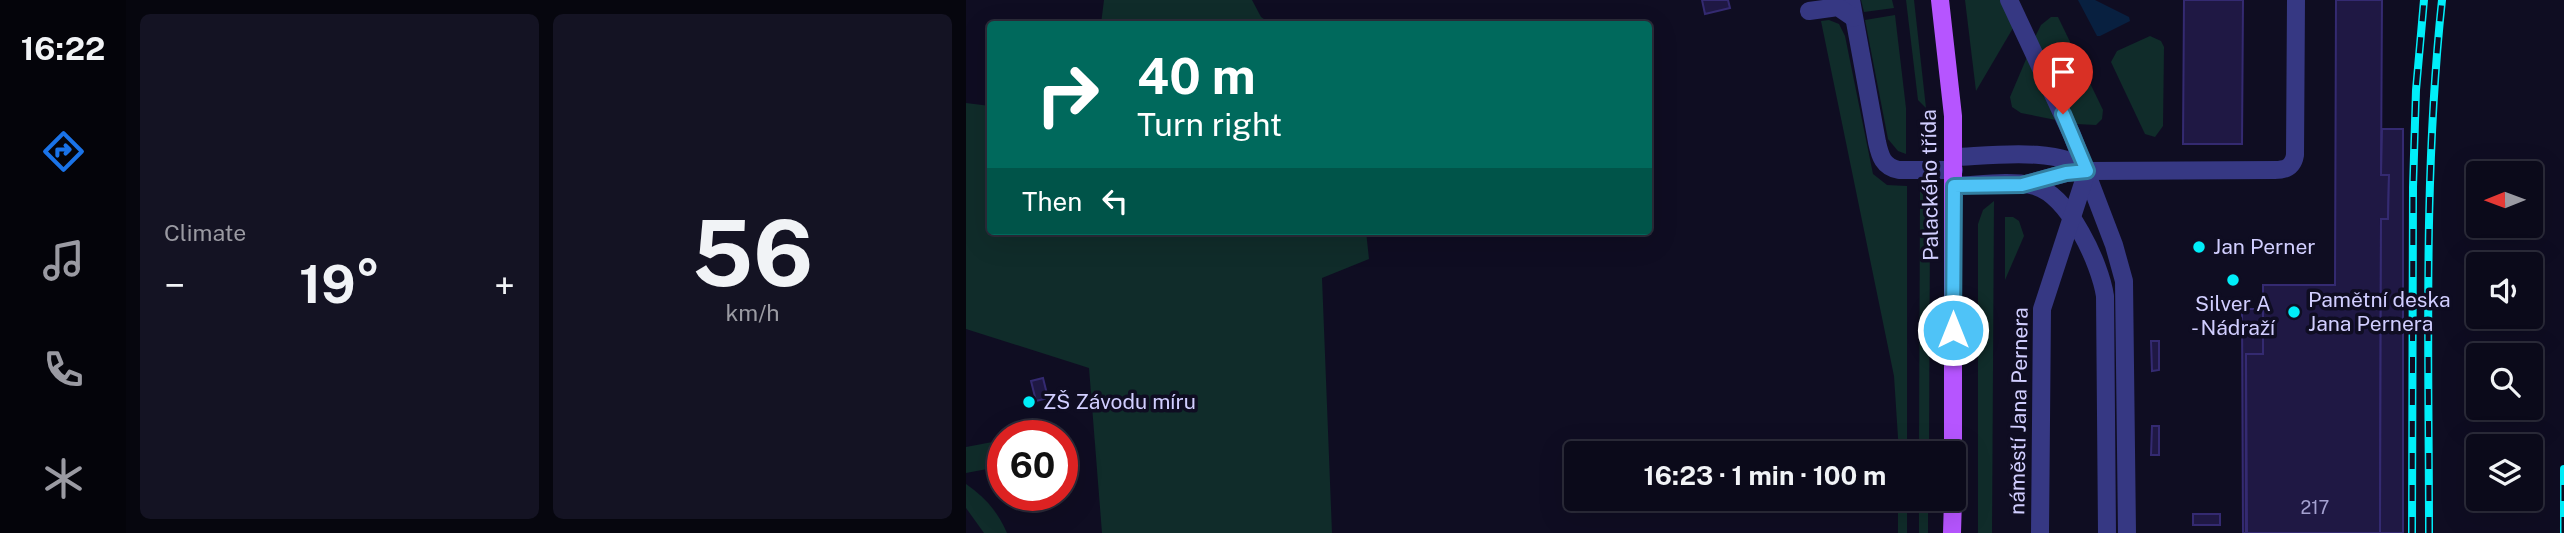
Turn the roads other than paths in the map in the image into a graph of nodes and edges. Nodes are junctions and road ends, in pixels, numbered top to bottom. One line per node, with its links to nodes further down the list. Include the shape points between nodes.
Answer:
1 (1851, 0): 6 (lane)
2 (1940, 0): 7 (main road, Palackého třída)
3 (2009, 0): 8 (lane)
4 (2296, 0): 8 (lane, via 2295,148 2288,168)
5 (1810, 10): 6 (lane, via 1839,7)
6 (1854, 18): 7 (lane, via 1884,162 1899,170)
7 (1954, 171): 8 (lane, via 2047,157 2068,160); 9 (lane); 11 (main road, Palackého třída)
8 (2087, 171): 9 (lane); 10 (lane, náměstí Jana Pernera); 16 (lane, via 2126,291)
9 (2022, 185): 10 (lane, via 2049,193)
10 (2071, 218): 14 (lane, náměstí Jana Pernera, via 2042,309); 15 (lane, via 2096,258 2105,296)
11 (1953, 441)
12 (1953, 511): 13 (main road)
13 (1952, 533)
14 (2040, 533)
15 (2107, 533)
16 (2127, 533)

